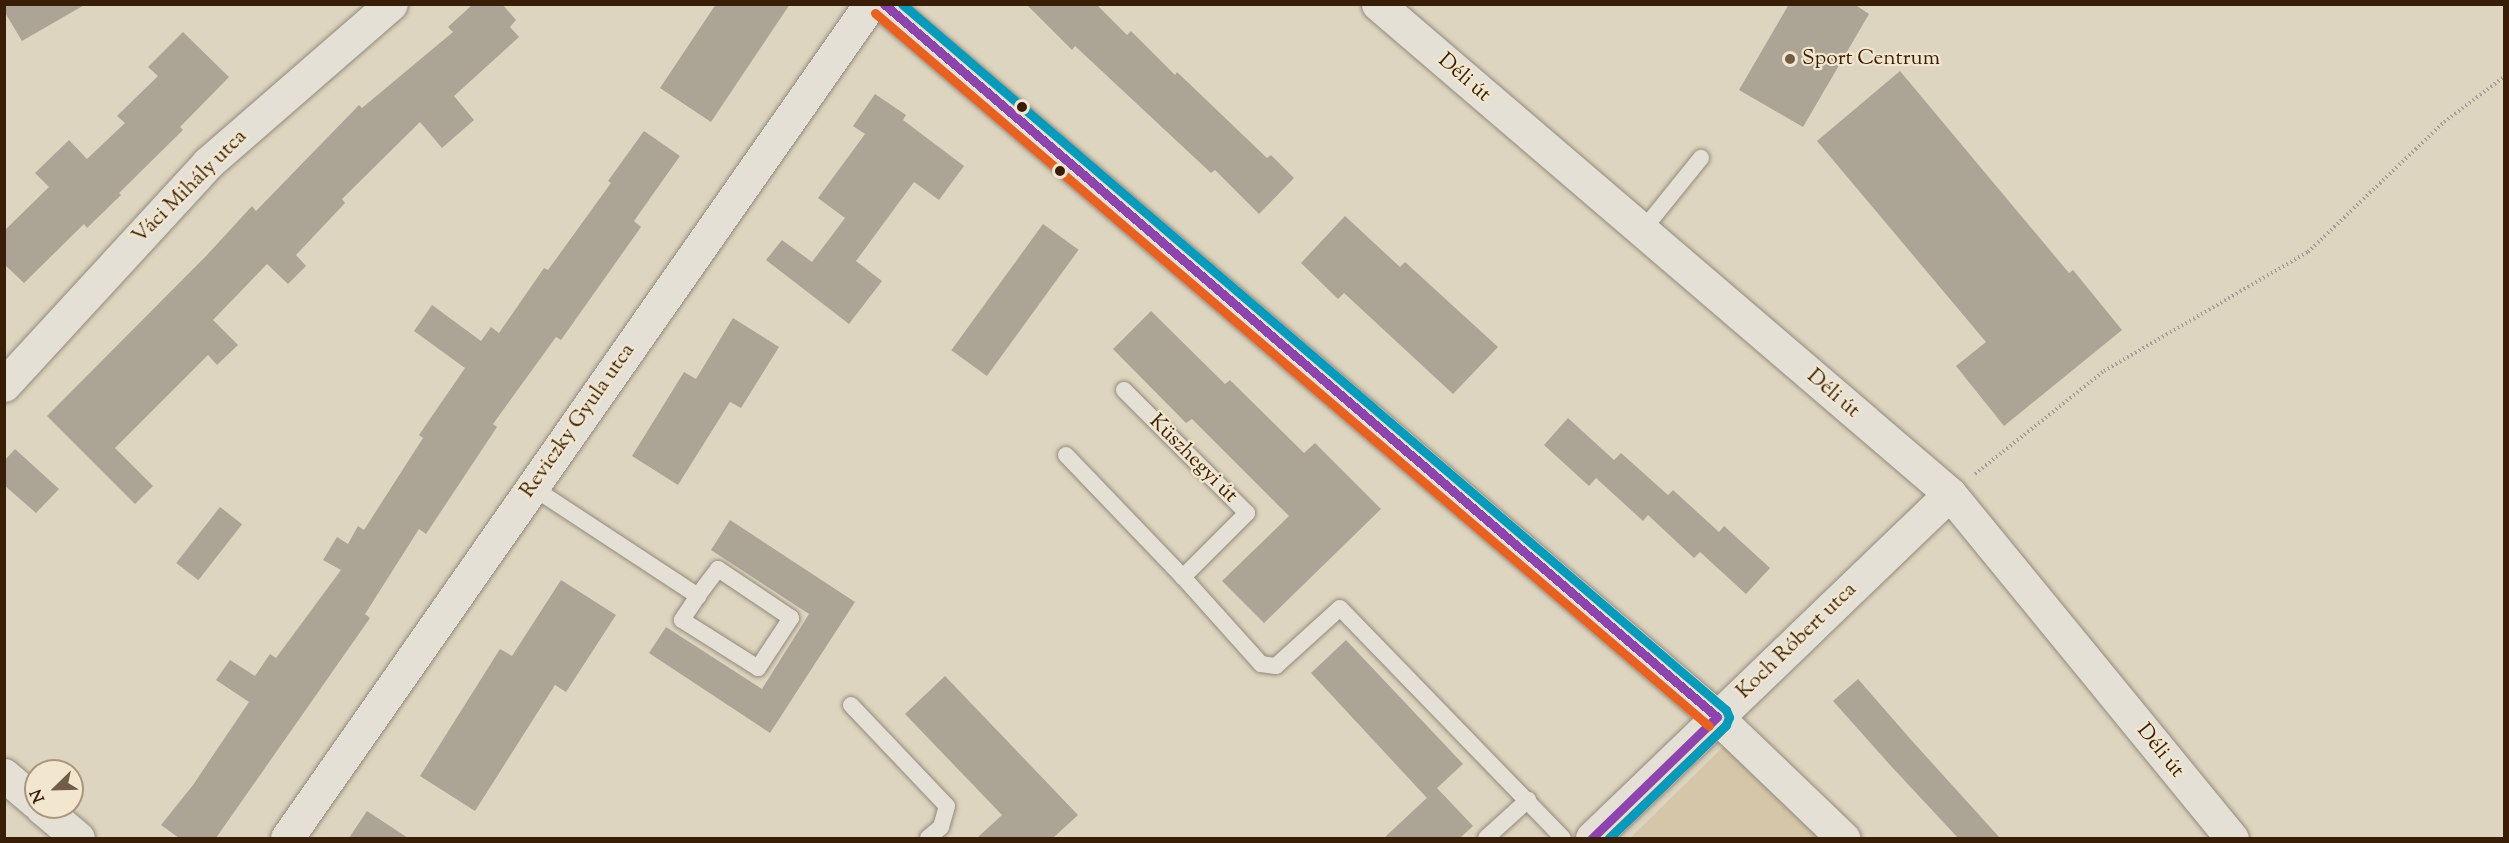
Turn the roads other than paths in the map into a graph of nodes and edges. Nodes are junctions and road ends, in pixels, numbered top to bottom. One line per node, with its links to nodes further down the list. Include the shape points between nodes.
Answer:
1 (391, 4): 7 (street, Váci Mihály utca, via 208,163)
2 (870, 4): 10 (street, Reviczky Gyula utca)
3 (883, 4): 15 (street)
4 (1378, 4): 6 (street, Déli út)
5 (1701, 158): 6 (lane)
6 (1642, 231): 11 (street, Déli út)
7 (4, 385)
8 (1124, 390): 12 (lane, Küszhegyi út, via 1247,513)
9 (1066, 455): 12 (lane)
10 (532, 487): 13 (lane); 21 (street, Reviczky Gyula utca)
11 (1950, 494): 15 (street, Koch Róbert utca); 27 (street, Déli út)
12 (1183, 577): 18 (lane, via 1261,664 1276,666 1340,608)
13 (698, 596): 13 (lane, via 682,620 758,668 791,618 718,569)
14 (851, 705): 22 (lane, via 947,806 941,827)
15 (1717, 717): 25 (street, Koch Róbert utca); 26 (street)
16 (4, 775): 17 (street)
17 (24, 792)
18 (1528, 800): 23 (lane); 24 (lane)
19 (55, 819): 20 (street)
20 (78, 838)
21 (287, 838)
22 (928, 838)
23 (1486, 838)
24 (1563, 838)
25 (1592, 838)
26 (1843, 838)
27 (2232, 838)

